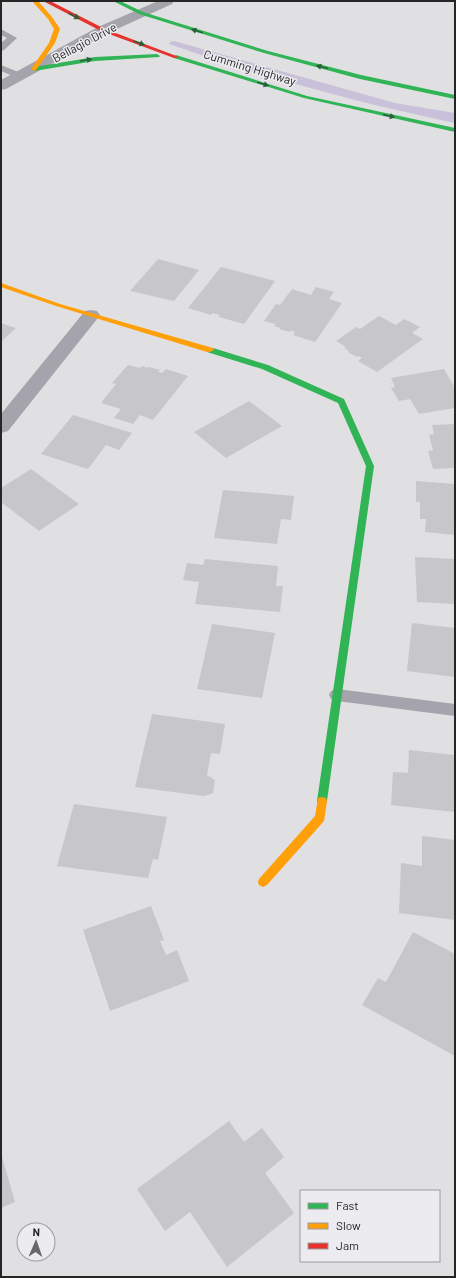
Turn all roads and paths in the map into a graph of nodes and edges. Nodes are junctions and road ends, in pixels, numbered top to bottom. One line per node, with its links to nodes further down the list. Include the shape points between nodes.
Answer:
1 (35, 1): 11 (main road, via 57,29 52,44)
2 (46, 1): 6 (main road, Cumming Highway, one-way to 6)
3 (116, 1): 5 (main road, Cumming Highway)
4 (168, 1): 5 (street, Bellagio Drive)
5 (141, 13): 6 (street, Bellagio Drive); 14 (main road, Cumming Highway, one-way to 5, via 360,77 288,58)
6 (103, 30): 9 (main road, Cumming Highway, one-way to 9); 11 (street, Bellagio Drive)
7 (1, 32): 8 (lane, via 13,38)
8 (1, 48)
9 (174, 56): 11 (main road, one-way to 9, via 126,55); 15 (main road, Cumming Highway, one-way to 15, via 306,97)
10 (1, 68): 12 (lane)
11 (34, 68): 12 (street, Bellagio Drive)
12 (20, 76): 13 (street, Bellagio Drive)
13 (1, 86)
14 (455, 97)
15 (455, 130)
16 (1, 285): 17 (main road)
17 (91, 315): 18 (street); 19 (main road, via 265,367 341,401 370,466)
18 (1, 427)
19 (337, 695): 20 (lane); 21 (main road, via 320,818)
20 (455, 710)
21 (263, 882)

